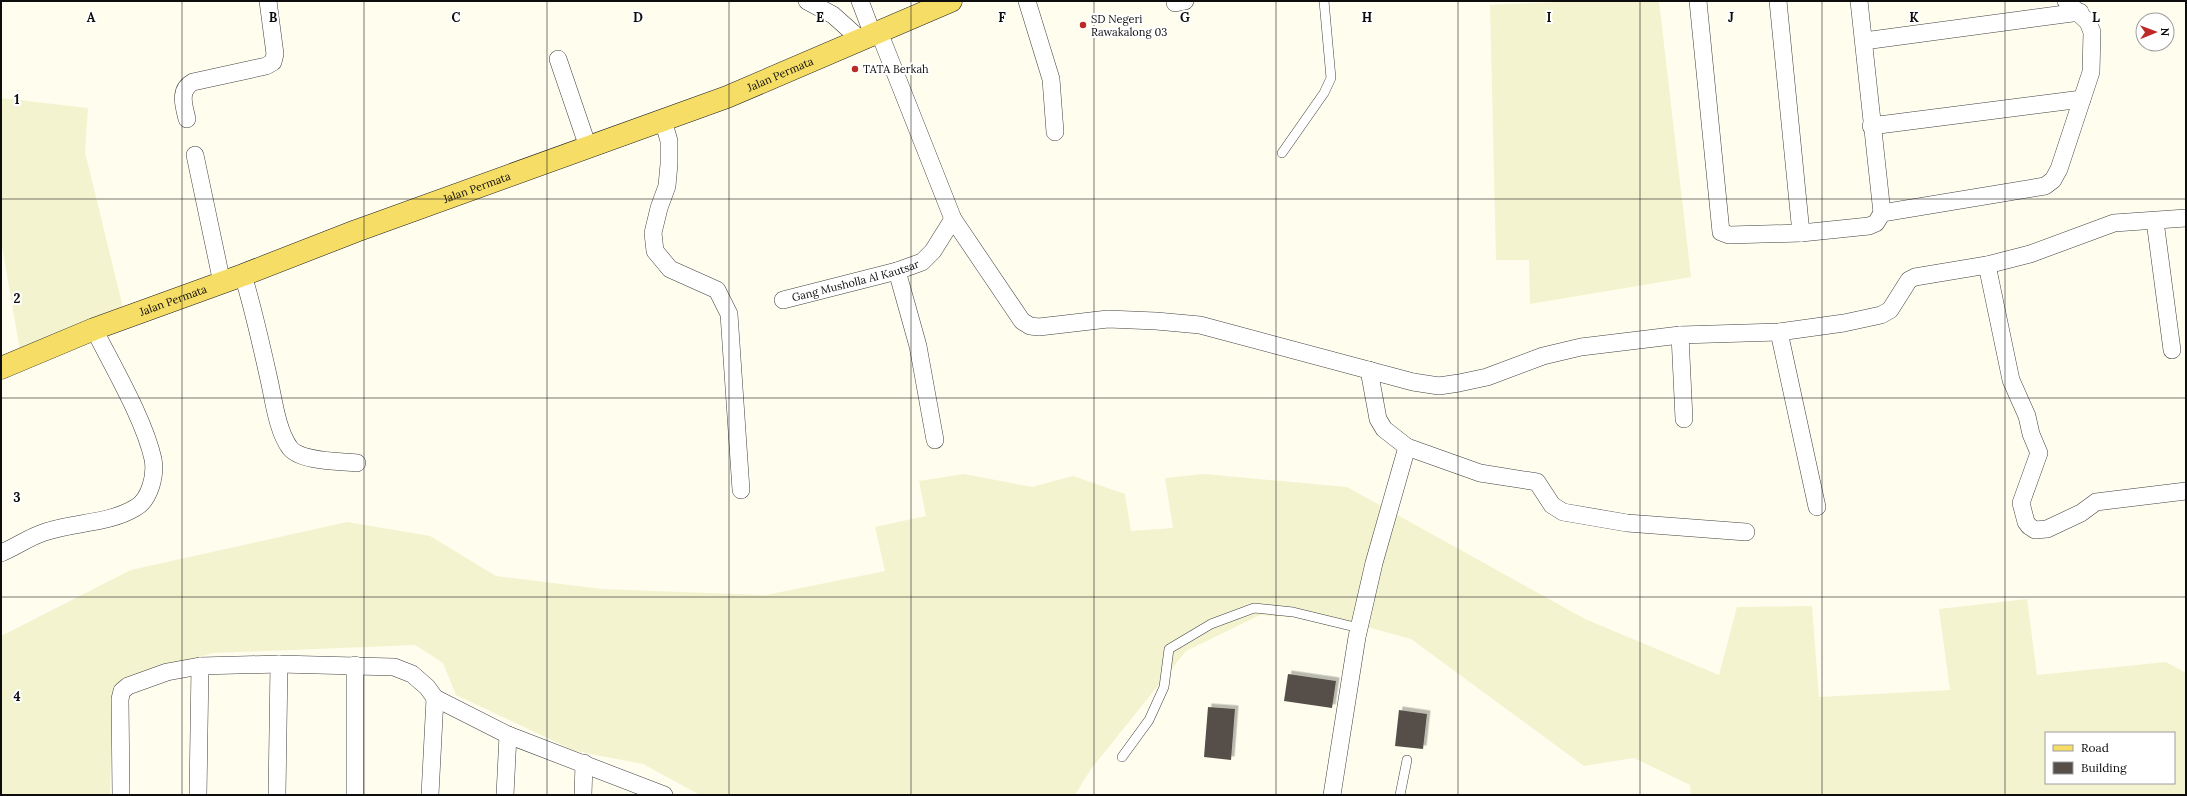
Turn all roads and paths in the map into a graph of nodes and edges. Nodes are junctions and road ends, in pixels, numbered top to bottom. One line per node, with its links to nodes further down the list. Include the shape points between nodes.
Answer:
1 (268, 1): 18 (street, via 275,54 273,62 186,86 183,100)
2 (807, 1): 14 (street)
3 (860, 1): 14 (street)
4 (951, 1): 14 (main road, Jalan Permata)
5 (1027, 1): 21 (street, via 1051,79)
6 (1175, 1): 7 (street)
7 (1185, 1)
8 (1324, 1): 23 (lane, via 1331,78 1324,93)
9 (1698, 1): 29 (street, via 1721,232 1729,235)
10 (1778, 1): 29 (street)
11 (1859, 1): 15 (street)
12 (2066, 1): 13 (street)
13 (2080, 12): 15 (street); 17 (street, via 2092,32 2091,72)
14 (871, 36): 19 (main road, Jalan Permata, via 727,97); 27 (street)
15 (1864, 41): 20 (street)
16 (558, 59): 22 (street)
17 (2082, 99): 20 (street); 25 (street, via 2059,169 2053,180 2045,186)
18 (187, 119)
19 (663, 120): 22 (main road, Jalan Permata); 45 (street, via 669,141 669,164 667,186 653,232 655,251 670,269 717,290 729,314)
20 (1871, 126): 25 (street)
21 (1055, 132)
22 (588, 147): 32 (main road, Jalan Permata)
23 (1282, 153)
24 (195, 154): 33 (street)
25 (1882, 213): 29 (street, via 1880,218 1869,226)
26 (2186, 218): 28 (street)
27 (953, 219): 31 (street, Gang Musholla Al Kautsar, via 933,251 922,262); 40 (street, via 1022,321 1030,326 1108,319 1156,320 1200,325)
28 (2155, 221): 30 (street, via 2114,223 2056,246); 38 (street)
29 (1801, 234)
30 (1987, 265): 36 (street, via 1909,280 1890,310 1881,315); 46 (street, via 2011,380 2027,416 2039,453 2022,499 2022,511 2029,526 2035,530 2046,529 2081,513 2096,502)
31 (897, 271): 34 (street, Gang Musholla Al Kautsar); 42 (street, via 918,346)
32 (243, 275): 33 (main road, Jalan Permata); 44 (street, via 279,422 290,448 300,455 322,460)
33 (222, 283): 35 (main road, Jalan Permata)
34 (783, 300)
35 (94, 329): 39 (main road, Jalan Permata); 49 (street, via 149,448 153,460 153,477 149,492 137,507 113,518 44,532)
36 (1779, 332): 37 (street); 47 (street)
37 (1680, 336): 40 (street, via 1559,352 1487,377 1439,386); 41 (street)
38 (2172, 350)
39 (1, 368)
40 (1369, 370): 43 (street, via 1378,418 1384,430)
41 (1684, 419)
42 (935, 440)
43 (1407, 447): 48 (street, via 1480,473 1537,482 1552,505 1564,512 1628,523); 50 (street, via 1374,563)
44 (357, 463)
45 (741, 490)
46 (2186, 491)
47 (1817, 507)
48 (1746, 532)
49 (1, 553)
50 (1359, 628): 56 (lane, via 1293,612 1254,608 1211,624 1169,649 1164,687 1149,720); 67 (street)
51 (279, 664): 52 (street); 53 (street); 61 (street)
52 (355, 665): 54 (street, via 394,667 412,674); 62 (street)
53 (200, 666): 59 (street, via 167,672 128,686 122,691); 60 (street)
54 (435, 698): 55 (street); 63 (street)
55 (508, 735): 58 (street); 64 (street)
56 (1122, 757)
57 (1407, 760): 68 (lane)
58 (584, 763): 65 (street); 66 (street)
59 (121, 795)
60 (198, 795)
61 (277, 795)
62 (355, 795)
63 (430, 795)
64 (505, 795)
65 (583, 795)
66 (664, 795)
67 (1332, 795)
68 (1400, 795)

